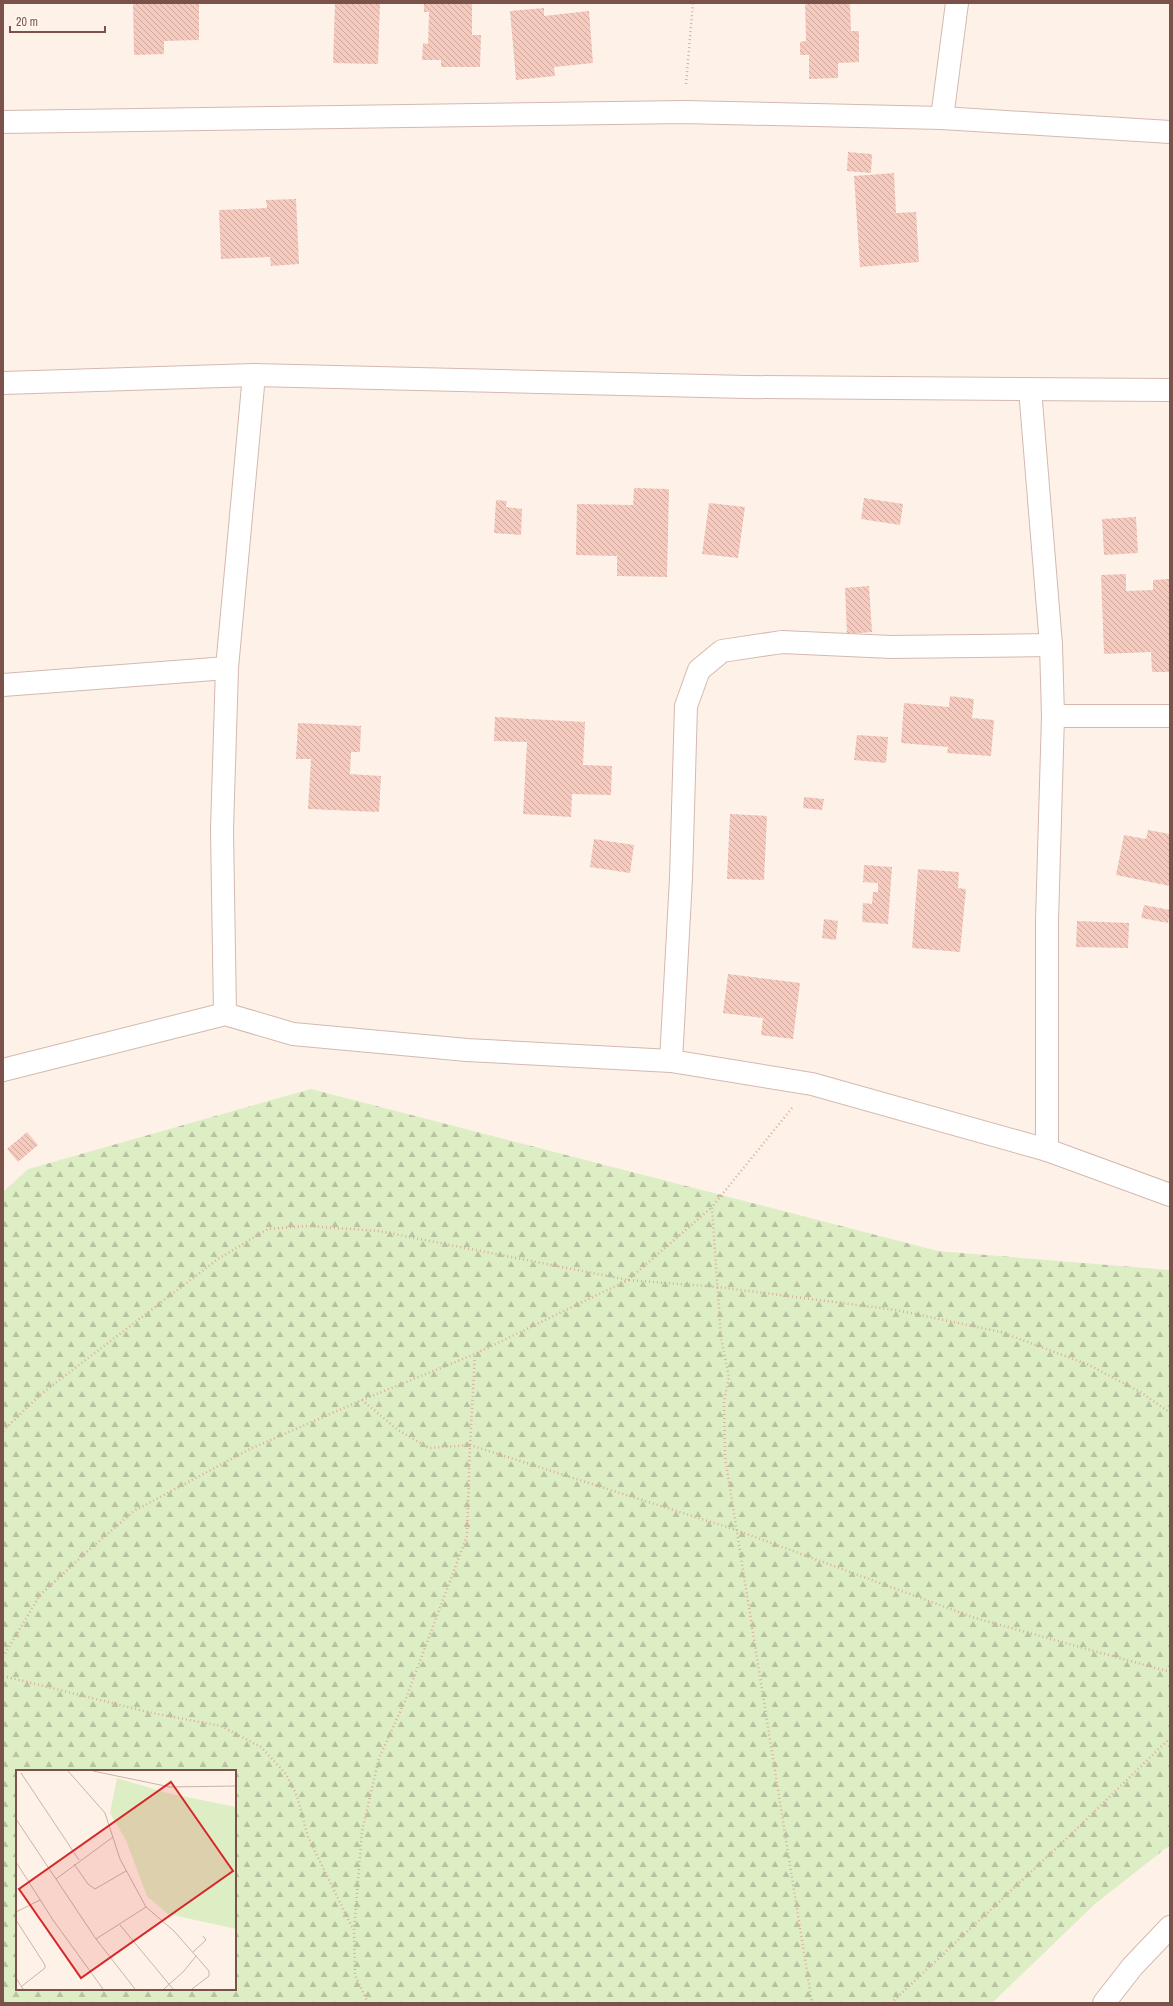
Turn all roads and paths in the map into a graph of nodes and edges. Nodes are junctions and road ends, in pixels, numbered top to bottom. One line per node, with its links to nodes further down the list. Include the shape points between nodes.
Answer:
1 (693, 3): 3 (path)
2 (957, 3): 4 (street)
3 (683, 112): 4 (street); 5 (street)
4 (942, 118): 6 (street)
5 (3, 122)
6 (1170, 132)
7 (254, 375): 8 (street); 9 (street, via 746,387); 12 (street)
8 (3, 383)
9 (1030, 388): 10 (street); 11 (street)
10 (1170, 390)
11 (1051, 645): 14 (street); 17 (street, via 891,647 782,642 722,651 699,670 686,706 681,878)
12 (227, 668): 13 (street); 16 (street, via 222,830)
13 (3, 685)
14 (1053, 716): 15 (street); 20 (street, via 1047,921)
15 (1170, 716)
16 (225, 1014): 17 (street, via 293,1034 467,1050); 18 (street)
17 (671, 1061): 19 (street)
18 (3, 1070)
19 (812, 1084): 20 (street); 22 (path)
20 (1047, 1150): 21 (street)
21 (1170, 1195)
22 (712, 1207): 23 (path); 24 (path)
23 (628, 1280): 24 (path); 25 (path); 28 (path, via 379,1231 306,1226 268,1229 218,1259 41,1394)
24 (718, 1287): 27 (path, via 896,1310 1001,1332 1089,1365 1142,1393); 30 (path, via 721,1338 729,1377 724,1401 725,1457)
25 (475, 1354): 26 (path); 29 (path)
26 (362, 1400): 29 (path, via 398,1430 429,1448); 31 (path, via 250,1449 134,1511 40,1595)
27 (1170, 1413)
28 (3, 1431)
29 (470, 1446): 30 (path); 36 (path, via 467,1536 405,1701 379,1758 362,1831)
30 (736, 1530): 32 (path, via 975,1618); 38 (path)
31 (3, 1657)
32 (1170, 1672)
33 (3, 1676): 36 (path, via 152,1713 222,1726 261,1747 286,1774 297,1796 308,1837)
34 (1170, 1738): 39 (path)
35 (1170, 1927): 40 (street, via 1132,1967)
36 (354, 1930): 37 (path, via 355,1975)
37 (368, 2003)
38 (812, 2003)
39 (891, 2003)
40 (1104, 2003)

